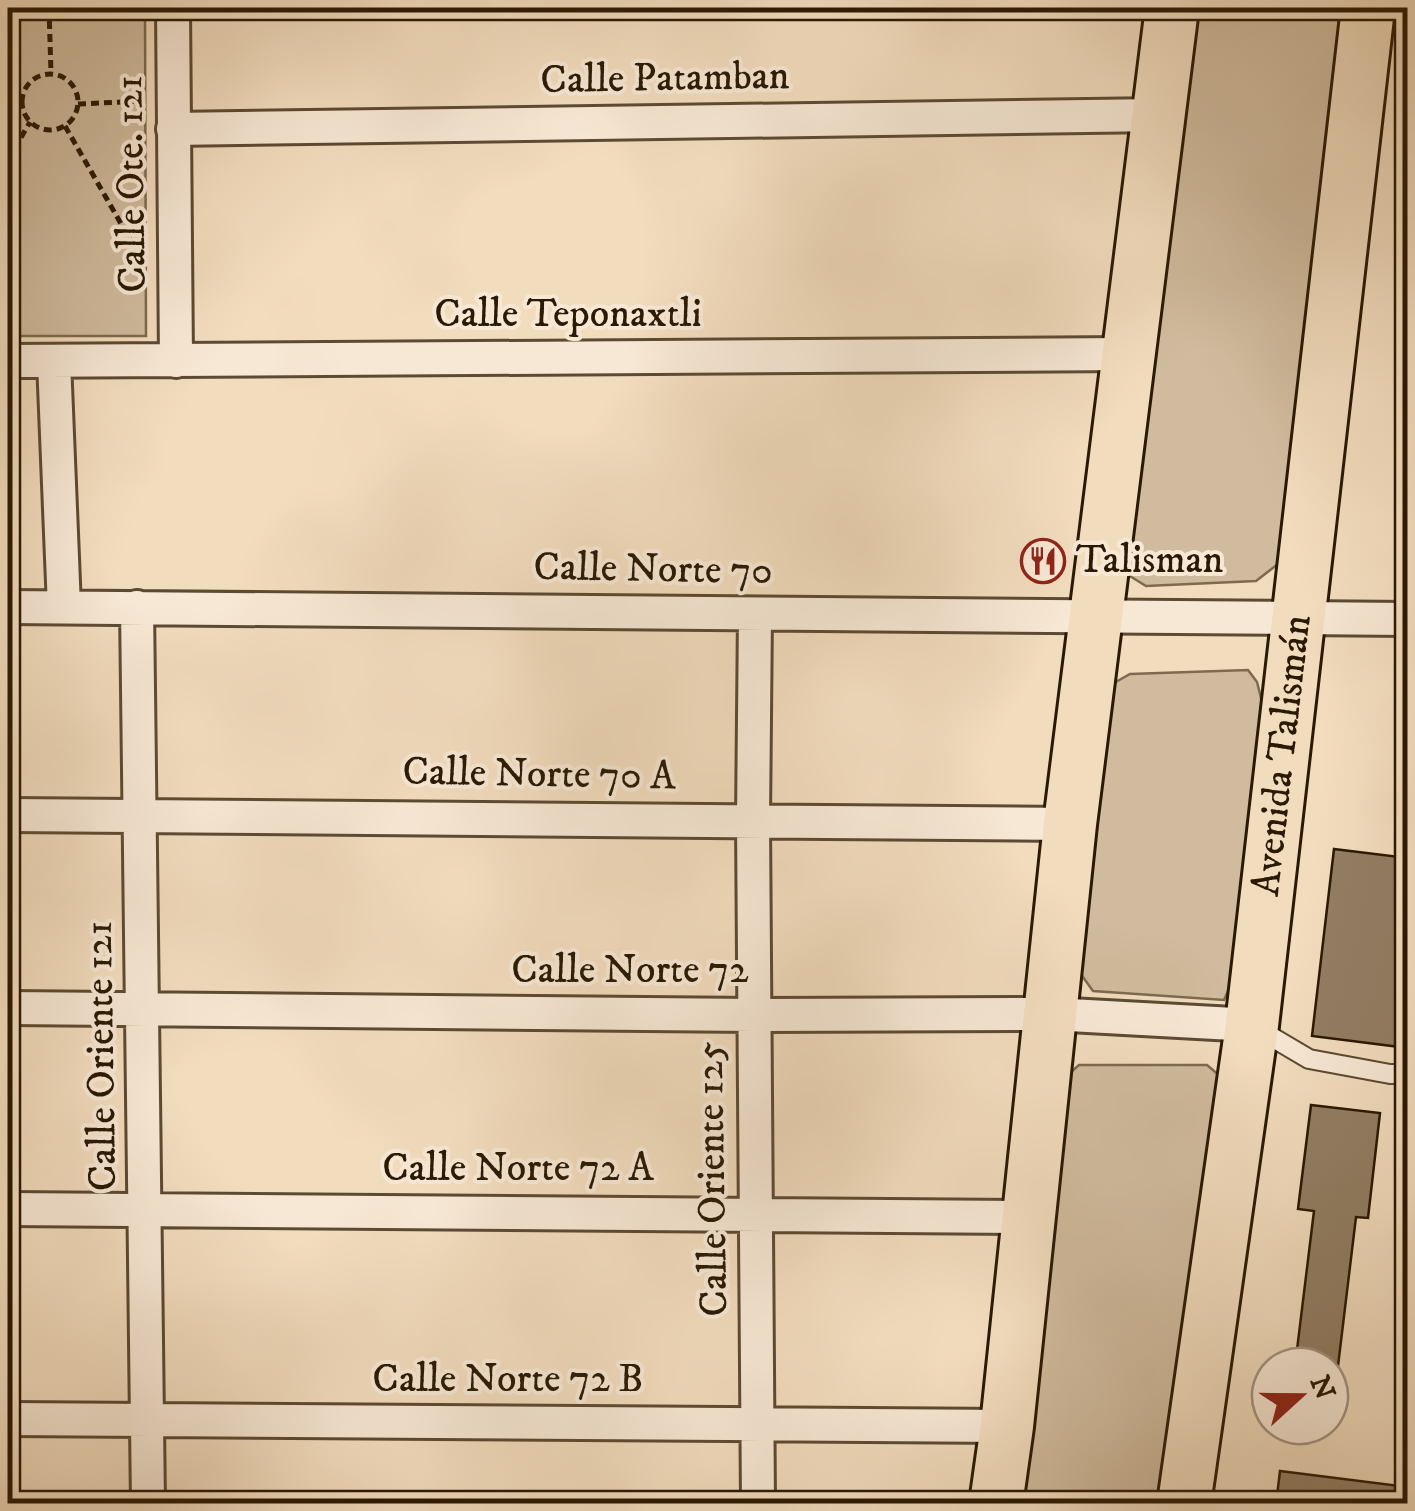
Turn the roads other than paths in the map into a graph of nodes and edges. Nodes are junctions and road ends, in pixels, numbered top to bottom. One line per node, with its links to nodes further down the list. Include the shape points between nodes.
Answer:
1 (173, 8): 5 (street, Calle Ote. 121)
2 (1172, 8): 4 (main road)
3 (1368, 8): 15 (main road, Avenida Talismán)
4 (1158, 115): 5 (street, Calle Patamban); 6 (main road)
5 (173, 129): 7 (street, Calle Ote. 121)
6 (1130, 354): 7 (street, Calle Teponaxtli); 14 (main road)
7 (176, 360): 9 (street, Calle Teponaxtli)
8 (8, 361): 9 (street, Calle Teponaxtli)
9 (54, 361): 11 (street)
10 (8, 607): 11 (street, Calle Norte 70)
11 (64, 607): 12 (street, Calle Norte 70)
12 (138, 607): 13 (street, Calle Norte 70); 17 (street, Calle Oriente 121)
13 (755, 614): 14 (street, Calle Norte 70); 19 (street, Calle Oriente 125)
14 (1097, 614): 15 (street, Calle Norte 70); 20 (main road)
15 (1298, 617): 16 (street, Calle Norte 70); 25 (main road, Avenida Talismán)
16 (1408, 619)
17 (142, 814): 18 (street, Calle Norte 70 A); 19 (street, Calle Norte 70 A); 22 (street, Calle Oriente 121)
18 (8, 815)
19 (753, 820): 20 (street, Calle Norte 70 A); 24 (street, Calle Oriente 125)
20 (1070, 824): 23 (main road)
21 (8, 1008): 22 (street, Calle Norte 72)
22 (144, 1009): 24 (street, Calle Norte 72); 28 (street, Calle Oriente 121)
23 (1050, 1014): 24 (street, Calle Norte 72); 25 (street, Calle Norte 72); 30 (main road)
24 (754, 1015): 29 (street, Calle Oriente 125)
25 (1252, 1025): 26 (lane, via 1309,1059); 38 (main road, Avenida Talismán)
26 (1408, 1074)
27 (8, 1209): 28 (street, Calle Norte 72 A)
28 (147, 1210): 29 (street, Calle Norte 72 A); 32 (street, Calle Oriente 121)
29 (758, 1213): 30 (street, Calle Norte 72 A); 33 (street, Calle Oriente 125)
30 (1029, 1217): 34 (main road)
31 (8, 1419): 32 (street, Calle Norte 72 B)
32 (148, 1420): 33 (street, Calle Norte 72 B); 35 (street, Calle Oriente 121)
33 (758, 1424): 34 (street, Calle Norte 72 B); 36 (street, Calle Oriente 125)
34 (1007, 1426): 37 (main road)
35 (148, 1504)
36 (758, 1504)
37 (996, 1504)
38 (1184, 1504)

